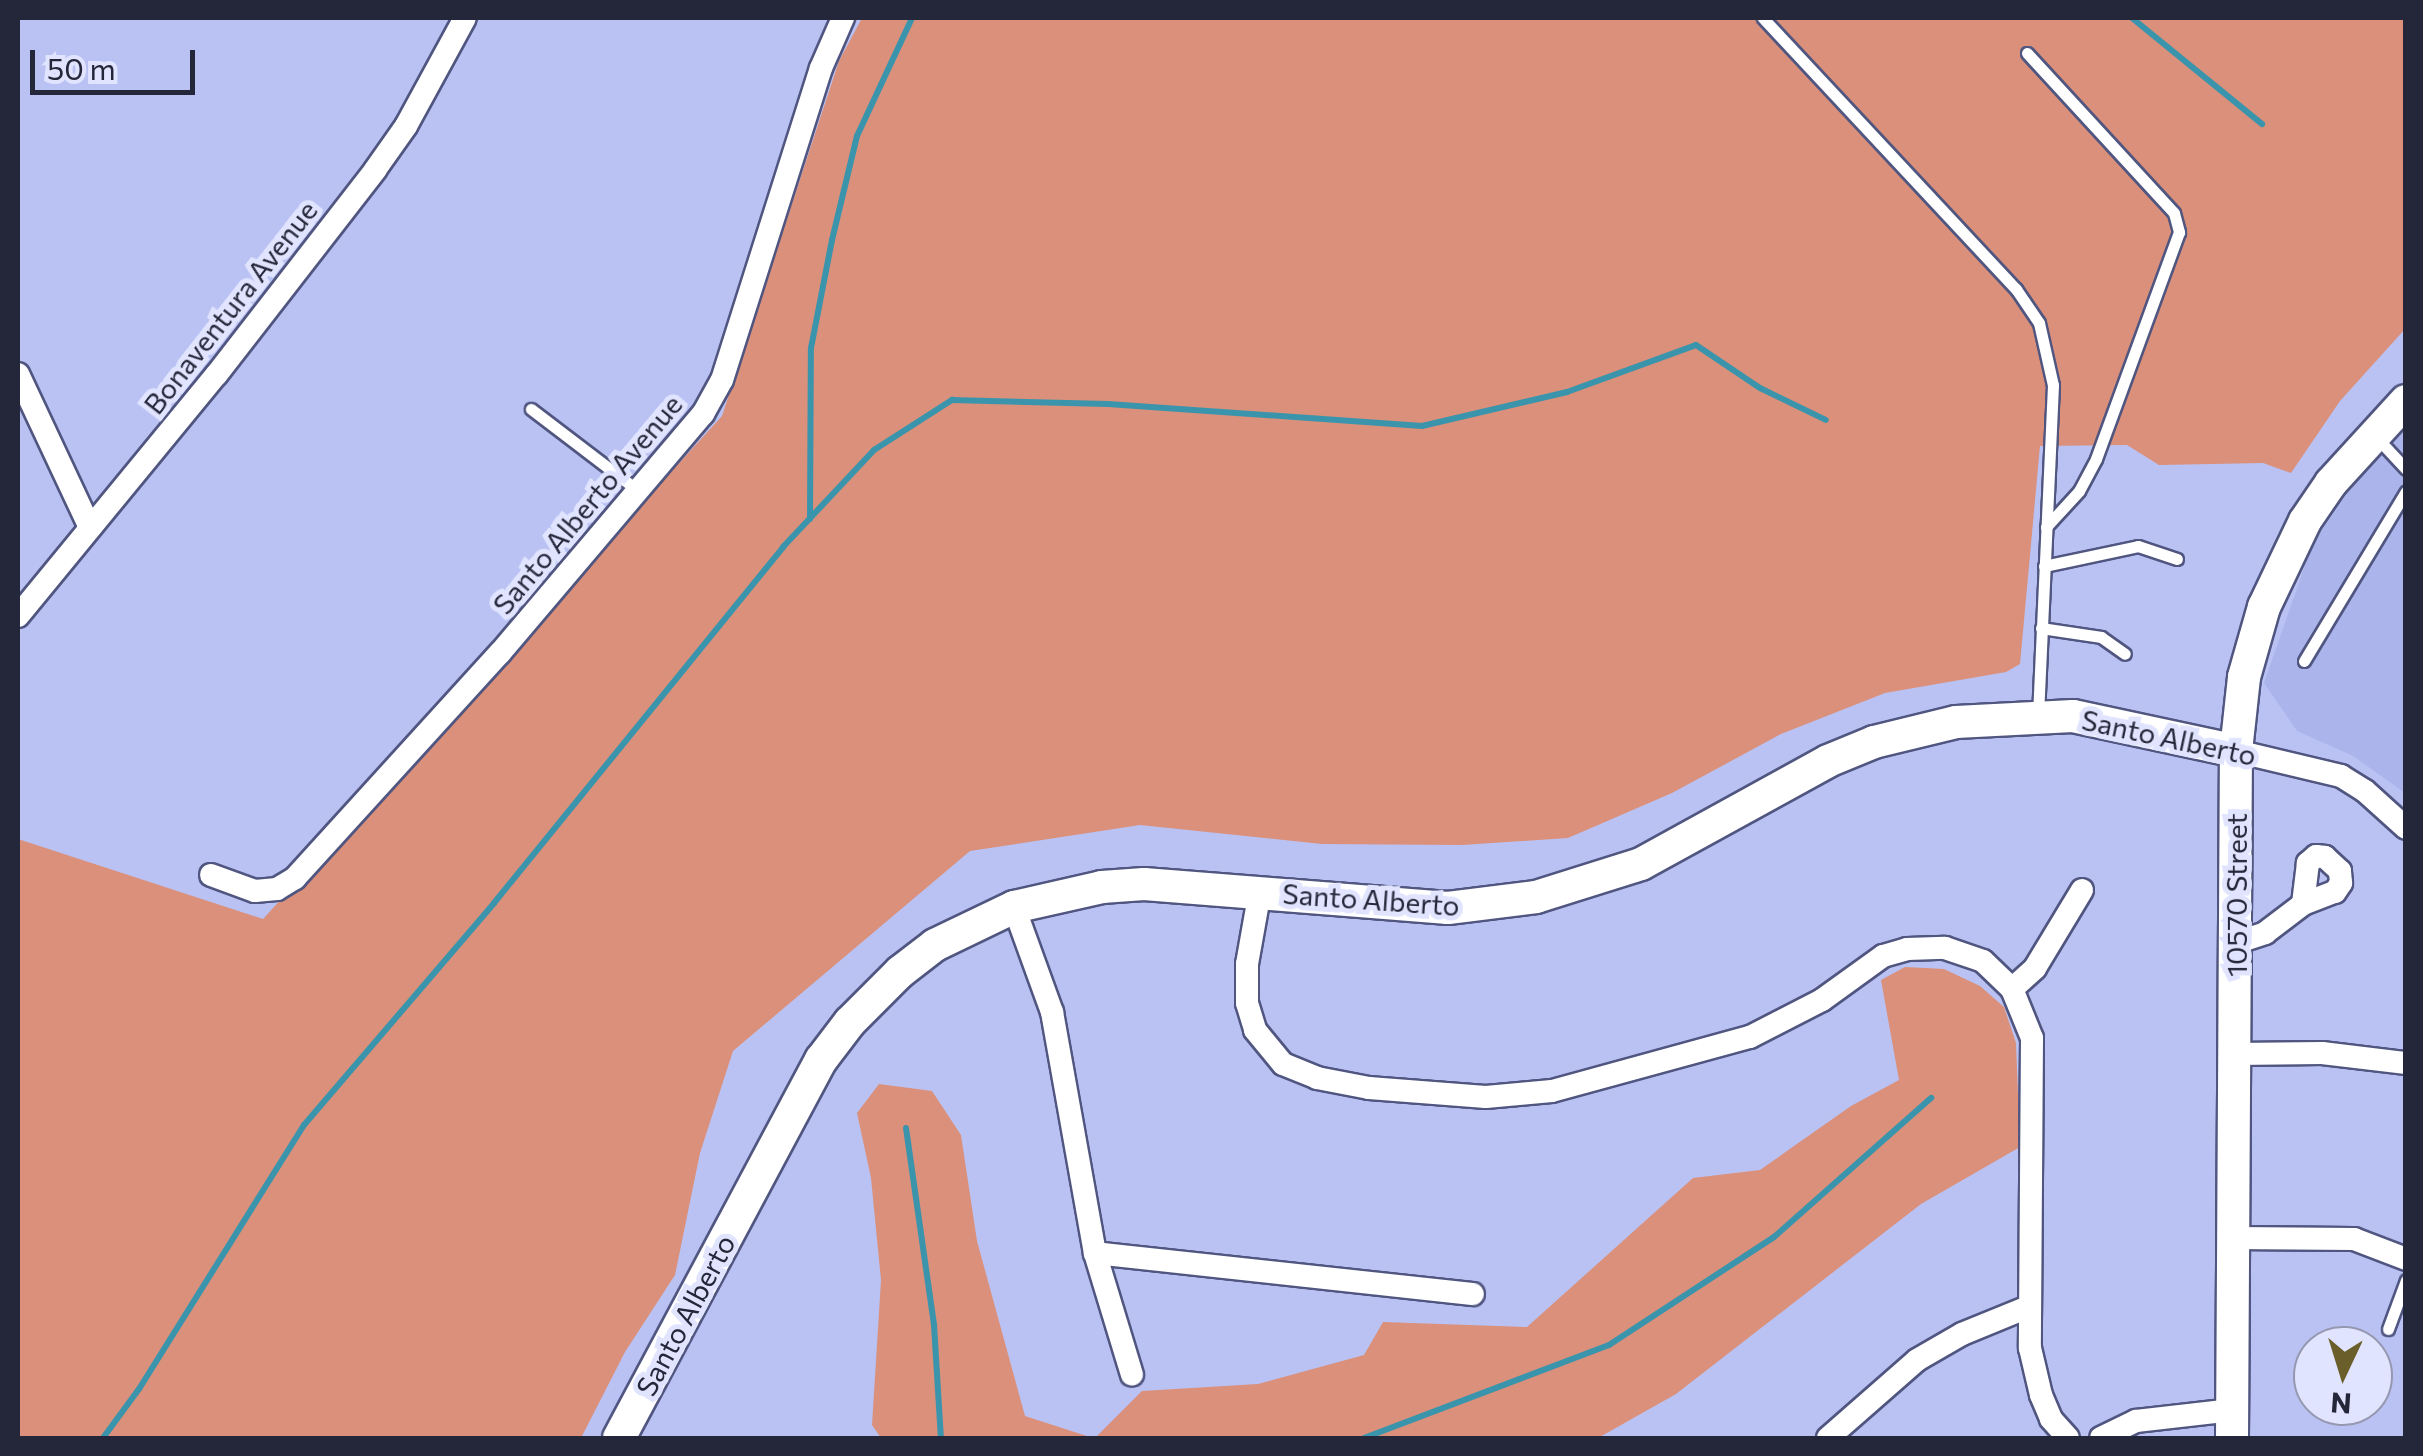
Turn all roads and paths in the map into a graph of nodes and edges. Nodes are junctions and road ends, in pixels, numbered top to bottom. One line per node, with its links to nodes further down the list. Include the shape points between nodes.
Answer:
1 (465, 18): 13 (street, Bonaventura Avenue, via 375,170)
2 (843, 18): 11 (street, Santo Alberto Avenue, via 821,68 722,380 704,414)
3 (1763, 18): 12 (lane, via 2016,289 2040,323 2053,385)
4 (2027, 53): 12 (lane, via 2174,213 2178,232 2096,459)
5 (18, 374): 13 (street)
6 (2406, 402): 8 (street, 10570 Street)
7 (531, 408): 11 (lane)
8 (2375, 435): 9 (lane); 21 (street, 10570 Street, via 2331,483 2278,575 2253,641)
9 (2406, 468)
10 (2406, 491): 19 (lane)
11 (640, 492): 23 (street, Santo Alberto Avenue, via 294,878 255,891)
12 (2046, 527): 15 (lane)
13 (90, 528): 16 (street, Bonaventura Avenue)
14 (2177, 559): 15 (lane, via 2138,546)
15 (2044, 566): 17 (lane)
16 (18, 616)
17 (2042, 628): 18 (lane, via 2101,636); 20 (lane)
18 (2125, 654)
19 (2304, 661)
20 (2038, 715): 21 (street, Santo Alberto, via 2114,722); 25 (street, Santo Alberto, via 1956,722 1874,742 1640,864 1563,891 1448,908)
21 (2236, 751): 22 (street, Santo Alberto, via 2340,776); 28 (street, 10570 Street)
22 (2406, 828)
23 (210, 875)
24 (2082, 890): 29 (street, via 2035,968)
25 (1260, 891): 27 (street, Santo Alberto, via 1144,884); 29 (street, via 1246,964 1256,1030 1283,1064 1370,1088 1522,1096 1630,1071 1750,1037 1822,1000 1884,956 1907,949 1964,952)
26 (2304, 904): 28 (street, via 2265,933)
27 (1014, 907): 33 (street, via 1064,1058); 41 (street, Santo Alberto, via 900,972 821,1060)
28 (2236, 943): 30 (street, 10570 Street)
29 (2012, 989): 37 (street, via 2032,1038)
30 (2235, 1054): 31 (street, via 2322,1053); 32 (street, 10570 Street)
31 (2406, 1063)
32 (2233, 1238): 34 (street, via 2337,1237); 40 (street, 10570 Street)
33 (1095, 1253): 36 (street); 39 (street)
34 (2406, 1258)
35 (2406, 1280): 38 (lane)
36 (1473, 1294)
37 (2028, 1308): 42 (street, via 1917,1360); 43 (street, via 2040,1395)
38 (2389, 1326)
39 (1132, 1375)
40 (2232, 1424): 44 (street, via 2136,1421)
41 (619, 1438)
42 (1828, 1438)
43 (2068, 1438)
44 (2101, 1438)

